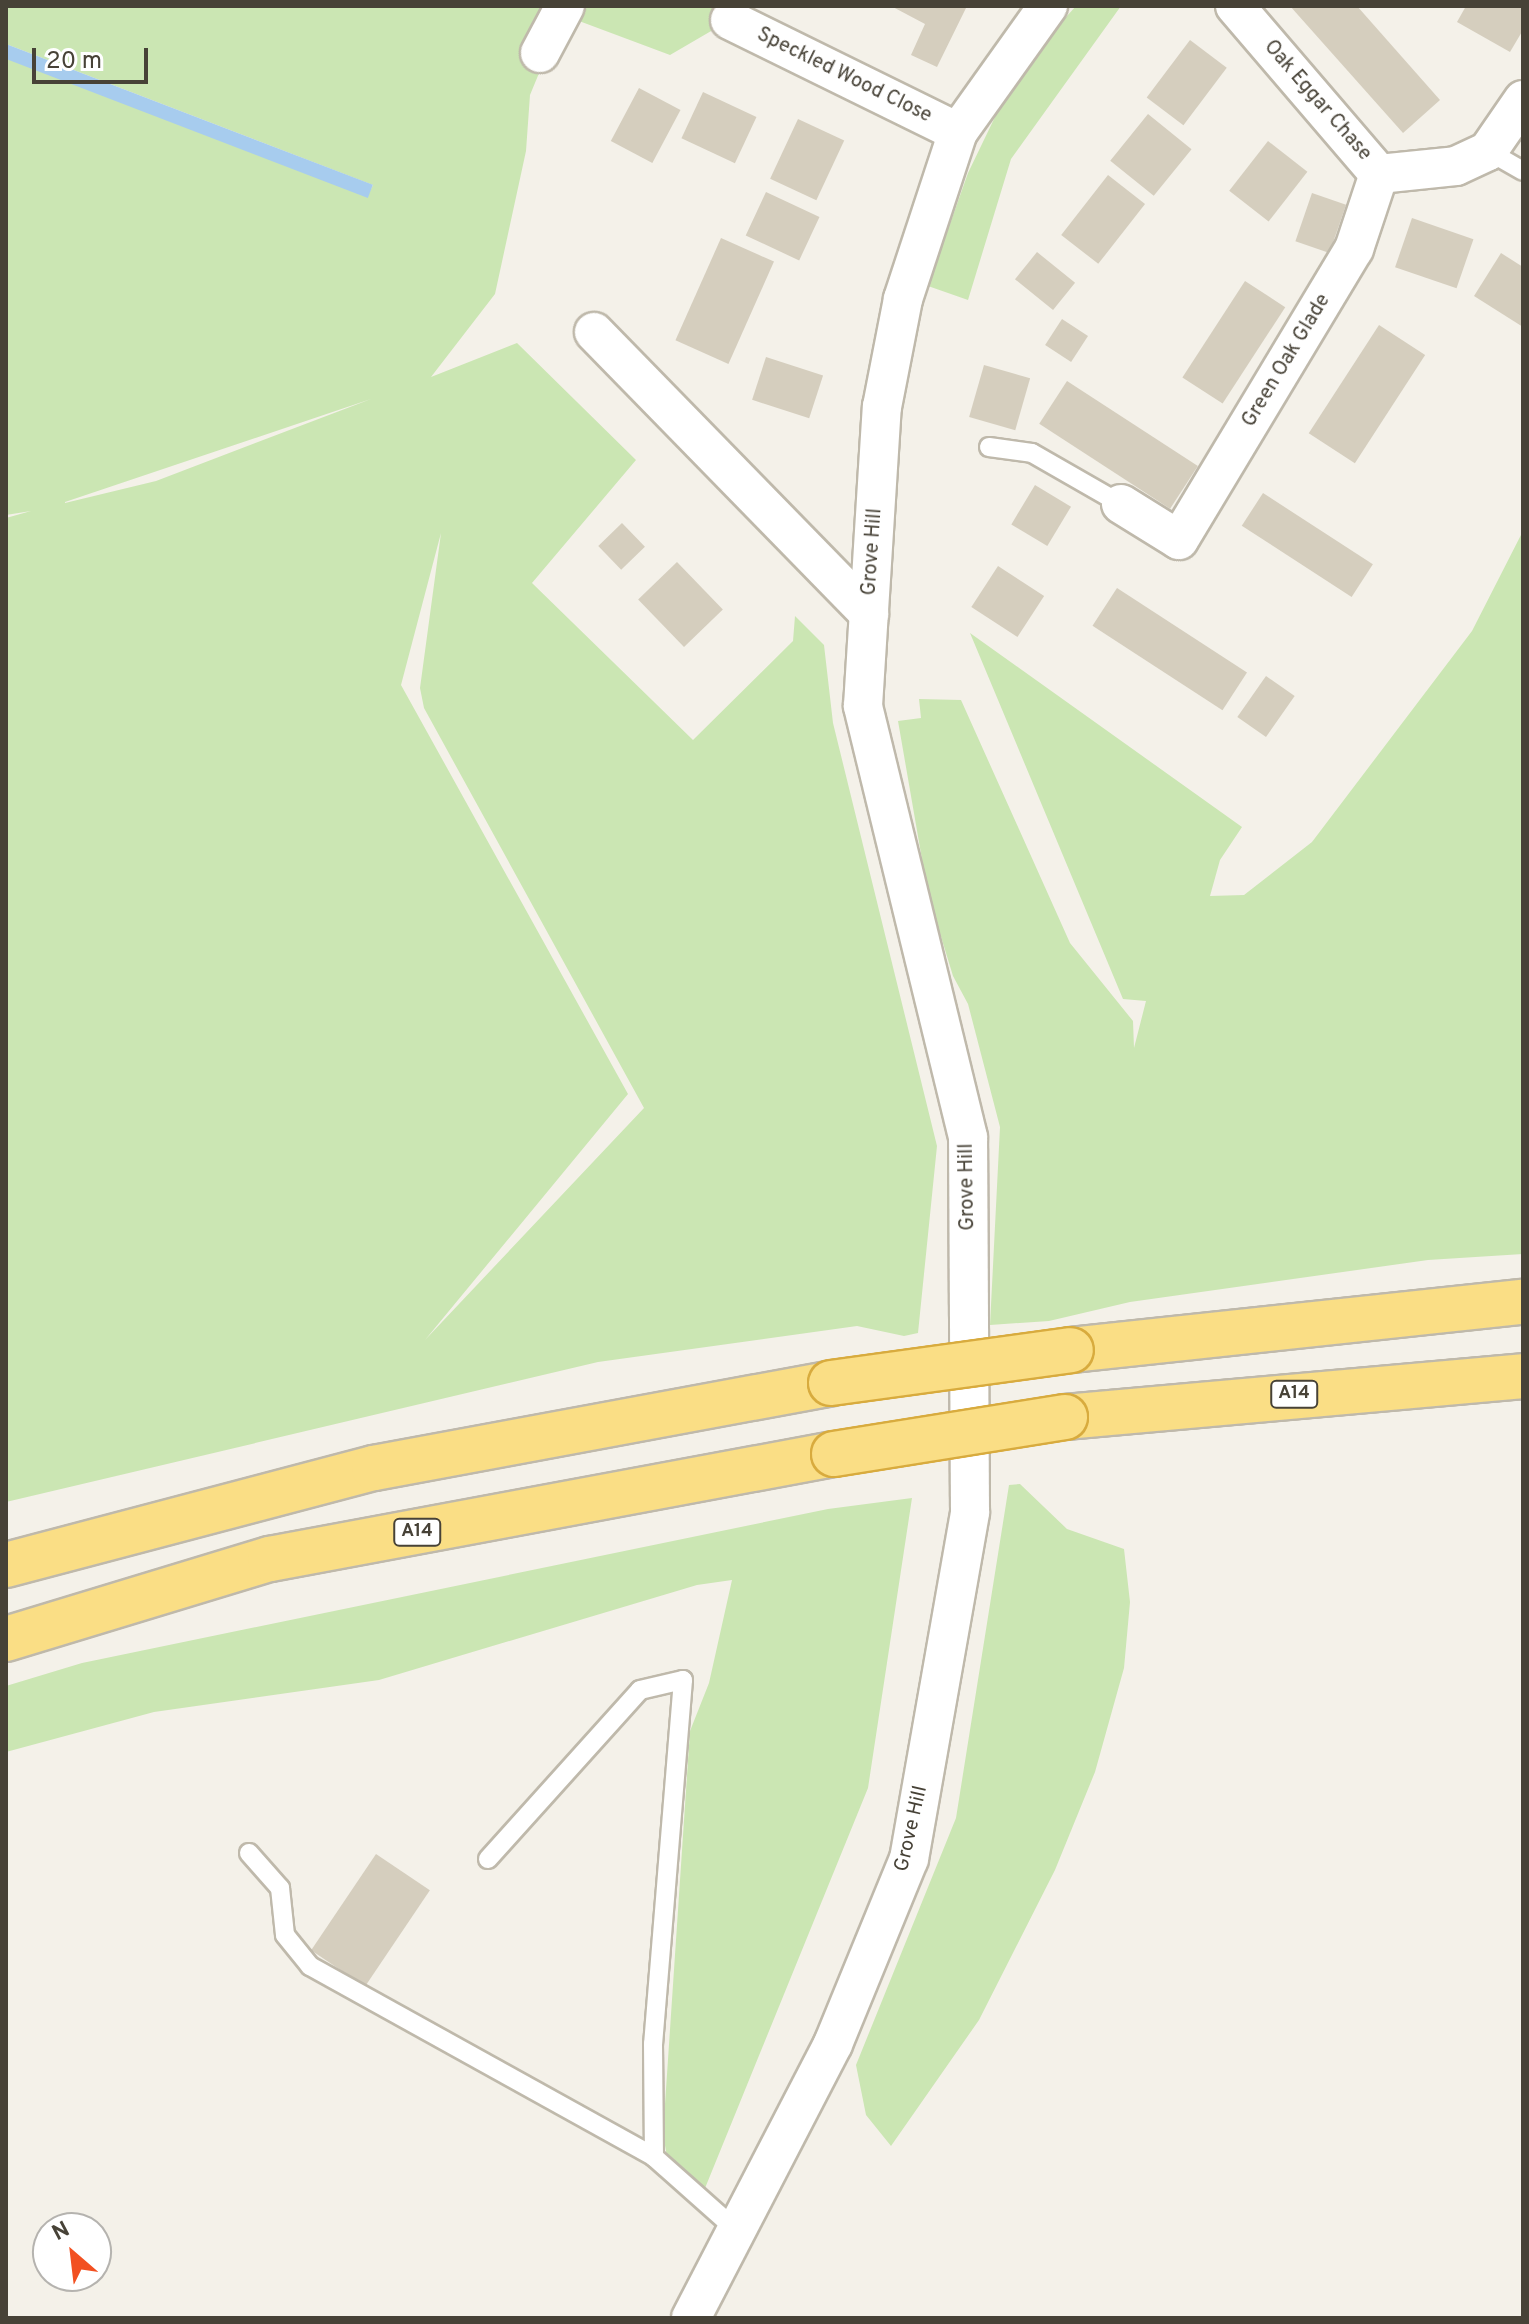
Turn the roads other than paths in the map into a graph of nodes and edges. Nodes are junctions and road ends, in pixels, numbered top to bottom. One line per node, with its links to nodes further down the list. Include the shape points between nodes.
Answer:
1 (565, 6): 5 (street)
2 (1048, 6): 7 (street, Grove Hill)
3 (1235, 6): 10 (street, Oak Eggar Chase)
4 (728, 13): 7 (street, Speckled Wood Close)
5 (540, 53)
6 (1523, 100): 8 (street)
7 (958, 132): 14 (street, Grove Hill, via 903,299 882,407)
8 (1488, 151): 9 (lane); 10 (street, Oak Eggar Chase, via 1456,166)
9 (1523, 171)
10 (1379, 174): 13 (street, Green Oak Glade, via 1354,249 1179,540)
11 (594, 332): 14 (street)
12 (989, 447): 13 (lane, via 1032,453)
13 (1121, 504)
14 (869, 614): 22 (street, Grove Hill, via 863,706 968,1137 970,1512 909,1859 833,2044)
15 (1523, 1302): 17 (highway, bridge, via 1071,1350 831,1383 374,1468)
16 (1523, 1376): 18 (highway, A14, bridge, via 1065,1417 834,1454 270,1559)
17 (6, 1565)
18 (6, 1639)
19 (249, 1853): 21 (lane, via 280,1888 285,1935 310,1966)
20 (488, 1859): 21 (lane, via 640,1690 683,1680 653,2044)
21 (654, 2157): 22 (lane)
22 (734, 2228): 23 (street, Grove Hill)
23 (691, 2318)

